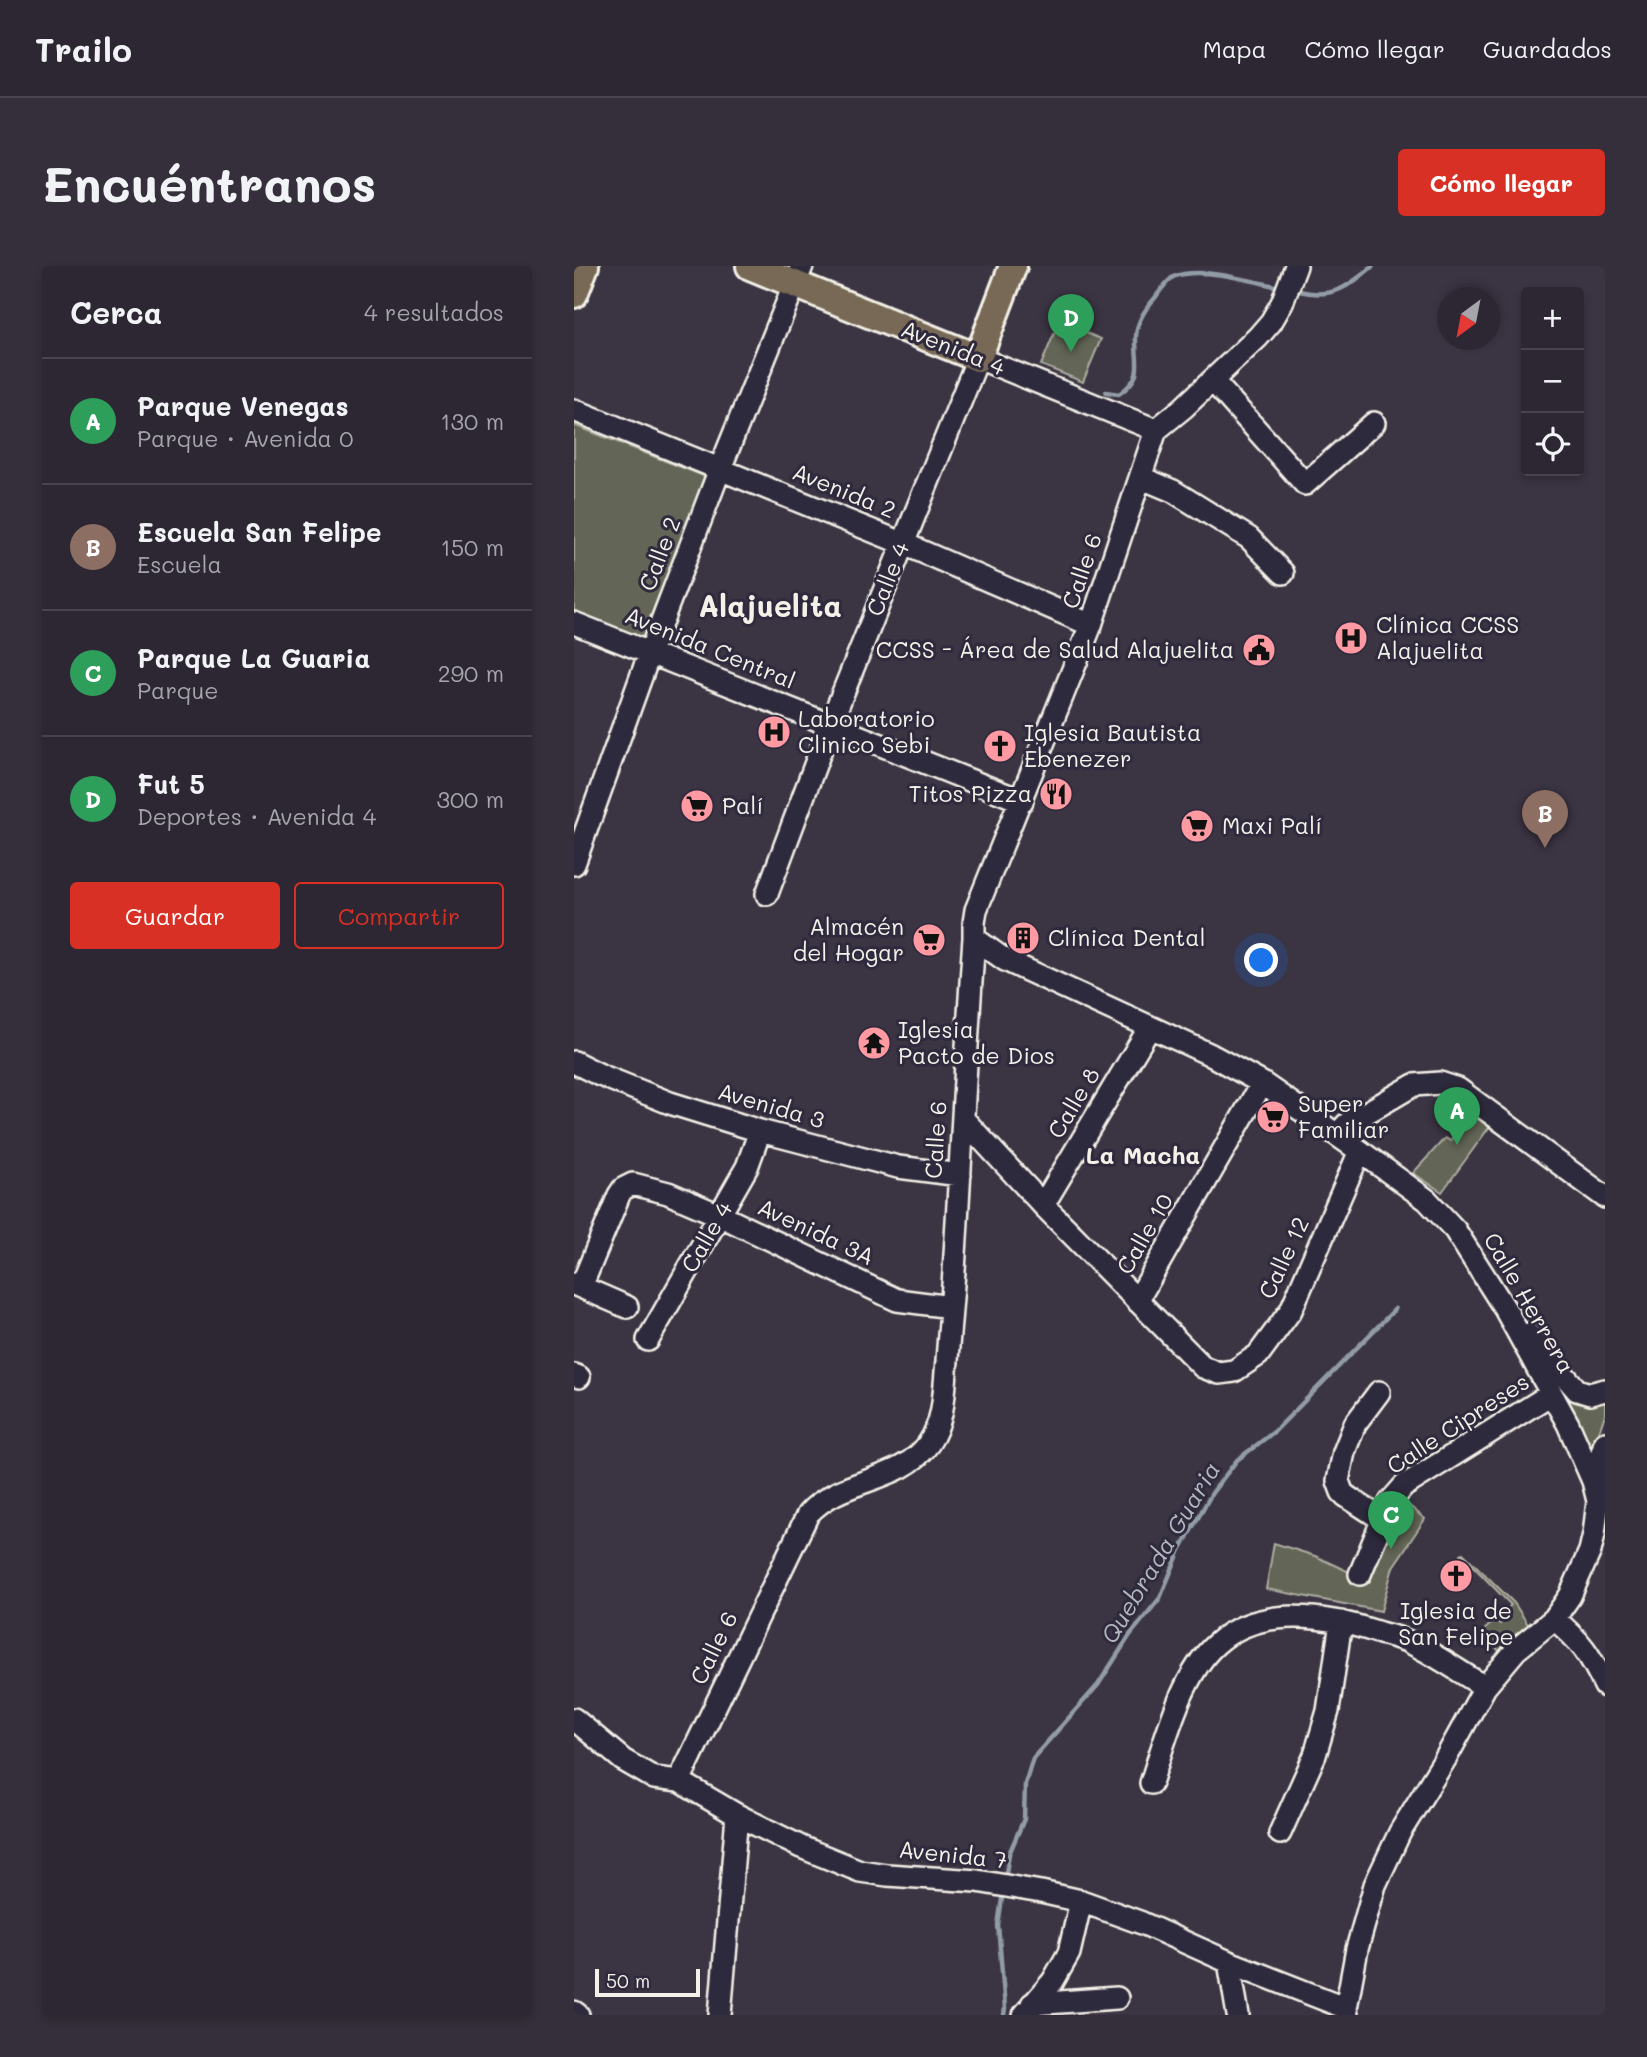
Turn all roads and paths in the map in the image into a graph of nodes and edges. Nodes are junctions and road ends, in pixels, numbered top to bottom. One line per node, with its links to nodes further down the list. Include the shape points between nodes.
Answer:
1 (585, 266): 6 (main road)
2 (750, 266): 5 (main road, Avenida 4)
3 (1013, 266): 7 (main road, Calle 4)
4 (1296, 266): 8 (street, via 1271,322)
5 (799, 275): 7 (main road, Avenida 4); 12 (street, Calle 2)
6 (574, 294)
7 (978, 358): 11 (street, Avenida 4); 14 (street, Calle 4)
8 (1213, 380): 10 (street, via 1305,484); 11 (street)
9 (574, 410): 12 (street, Avenida 2)
10 (1374, 423)
11 (1156, 430): 13 (street, Calle 6)
12 (720, 469): 14 (street, Avenida 2); 18 (street, Calle 2)
13 (1142, 478): 15 (street, via 1173,491 1249,538); 17 (street, Calle 6)
14 (902, 543): 17 (street, Avenida 2); 19 (street, Calle 4)
15 (1283, 573)
16 (574, 623): 18 (street, Avenida Central)
17 (1091, 625): 20 (street, Calle 6)
18 (650, 652): 19 (street, Avenida Central); 21 (street, Calle 2)
19 (830, 724): 20 (street, Avenida Central); 22 (street, Calle 4)
20 (1022, 801): 23 (street, Calle 6, via 976,910)
21 (576, 851)
22 (767, 894)
23 (974, 938): 24 (street, Calle Herrera, via 1005,960); 27 (street, Calle 6)
24 (1150, 1027): 26 (street, Calle Herrera); 33 (street, Calle 8)
25 (574, 1062): 28 (street, Avenida 3, via 670,1103)
26 (1262, 1083): 29 (street, Calle Herrera); 36 (street, Calle 10)
27 (964, 1120): 31 (street, Calle 6); 33 (street)
28 (760, 1131): 31 (street, Avenida 3, via 898,1167); 34 (street, Calle 4, via 747,1167)
29 (1337, 1135): 30 (street, Calle Herrera); 32 (street, via 1347,1124 1414,1085 1440,1083 1458,1089)
30 (1360, 1151): 36 (street, Calle 12, via 1291,1310 1258,1355 1234,1371 1219,1373 1203,1367); 39 (street, Calle Herrera, via 1443,1216)
31 (960, 1175): 38 (street, Calle 6)
32 (1605, 1197)
33 (1043, 1205): 36 (street)
34 (719, 1216): 35 (street, Avenida 3A, via 668,1193 633,1184 623,1189); 38 (street, Avenida 3A, via 897,1300); 40 (street, Calle 4)
35 (577, 1286): 37 (street)
36 (1137, 1301)
37 (627, 1307)
38 (951, 1307): 53 (street, Calle 6, via 942,1407 928,1445 909,1463 834,1493 808,1514)
39 (1505, 1309): 41 (street, via 1577,1390 1590,1394); 43 (street, Calle Herrera)
40 (648, 1340)
41 (1605, 1390)
42 (1379, 1392): 46 (street, via 1355,1424 1338,1481 1346,1496)
43 (1551, 1394): 45 (street, Calle Herrera); 46 (street, Calle Cipreses, via 1404,1486 1390,1502)
44 (1605, 1443): 45 (street)
45 (1598, 1494): 48 (street, via 1590,1551)
46 (1383, 1520): 47 (street, Calle Cipreses)
47 (1360, 1574)
48 (1554, 1619): 50 (street, via 1576,1637); 51 (street, via 1516,1650)
49 (1341, 1622): 51 (street, via 1410,1642); 54 (street, via 1276,1619 1254,1623 1216,1644 1190,1678); 56 (street, via 1325,1722)
50 (1605, 1686)
51 (1485, 1687): 61 (street, via 1400,1832 1375,1885)
52 (574, 1719): 53 (street, Avenida 7, via 623,1760 654,1778)
53 (679, 1781): 55 (street, Avenida 7)
54 (1151, 1783)
55 (737, 1815): 57 (street, Avenida 7, via 860,1871 977,1881); 62 (street)
56 (1280, 1833)
57 (1081, 1901): 58 (street, Avenida 7); 60 (street, via 1069,1953 1053,1981)
58 (1229, 1962): 61 (street, Avenida 7); 63 (street)
59 (1117, 1997): 60 (street)
60 (1028, 2009)
61 (1346, 2012)
62 (720, 2015)
63 (1238, 2015)

